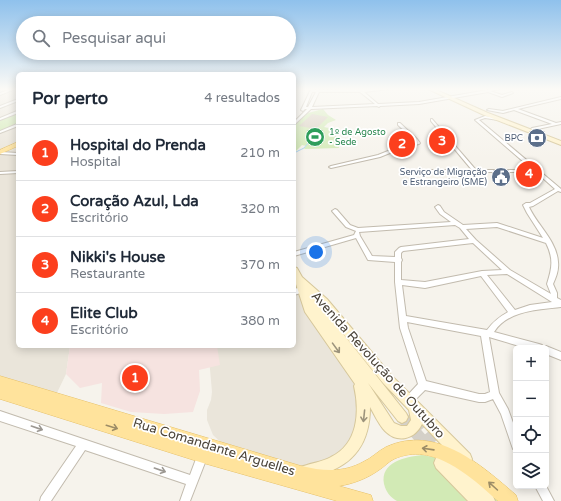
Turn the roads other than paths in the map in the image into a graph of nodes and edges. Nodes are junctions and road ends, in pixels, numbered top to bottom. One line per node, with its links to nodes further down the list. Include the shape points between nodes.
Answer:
1 (302, 112): 12 (street)
2 (306, 112): 12 (street)
3 (482, 112): 13 (main road)
4 (495, 112): 10 (main road)
5 (503, 112): 10 (street)
6 (523, 112): 18 (street)
7 (0, 113): 9 (street)
8 (16, 113): 9 (street)
9 (10, 115): 11 (street)
10 (506, 117): 13 (main road); 20 (main road)
11 (0, 119)
12 (299, 119): 15 (street)
13 (499, 119): 22 (main road); 29 (street, via 485,117 477,120)
14 (432, 120): 28 (street)
15 (296, 122)
16 (561, 123): 18 (street)
17 (399, 124): 26 (street, via 418,144)
18 (555, 124): 20 (street)
19 (16, 126): 21 (street)
20 (533, 129): 22 (main road)
21 (0, 132)
22 (561, 142)
23 (16, 145): 24 (main road)
24 (1, 150): 25 (street)
25 (16, 154)
26 (331, 167)
27 (430, 171): 28 (street)
28 (475, 171): 29 (street)
29 (536, 171): 32 (street)
30 (16, 172): 31 (street)
31 (0, 173)
32 (560, 190): 39 (street, via 531,205 526,205)
33 (438, 207): 35 (street)
34 (335, 211): 37 (street)
35 (456, 223): 36 (street); 37 (street)
36 (462, 227): 38 (street); 39 (street, via 497,225)
37 (357, 233): 40 (street); 41 (street, via 370,258)
38 (474, 241): 41 (street, via 401,249 398,252); 42 (street)
39 (549, 243): 47 (street, via 555,259 555,272 550,284)
40 (296, 253)
41 (399, 260): 45 (street)
42 (508, 272): 43 (street); 47 (street)
43 (482, 273): 45 (street, via 425,285); 49 (street)
44 (296, 275): 46 (main road, Avenida Revolução de Outubro); 60 (main road, Avenida Revolução de Outubro, via 324,302 387,379); 60 (main road, Avenida Revolução de Outubro, via 315,306)
45 (398, 282): 50 (street)
46 (298, 291): 55 (main road, Avenida Revolução de Outubro, one-way to 55)
47 (554, 299): 48 (street)
48 (561, 304): 49 (street)
49 (513, 314): 51 (street, via 493,325)
50 (402, 318): 51 (street); 57 (street)
51 (487, 334): 52 (street); 59 (street)
52 (528, 345)
53 (549, 351): 54 (street)
54 (561, 356)
55 (358, 378): 60 (main road, Avenida Revolução de Outubro, via 384,420 395,431 404,433 414,428 416,422); 66 (main road, Rua Comandante Arguelles, one-way to 66, via 364,407 361,429 355,443 340,460)
56 (0, 382): 66 (main road, Rua Comandante Arguelles)
57 (423, 385): 59 (street, via 479,398); 60 (street)
58 (0, 392): 64 (main road, Rua Comandante Arguelles, one-way to 64)
59 (495, 394): 62 (street, via 505,412)
60 (408, 410): 65 (main road, Avenida Revolução de Outubro)
61 (0, 416): 63 (street, one-way to 63)
62 (513, 437)
63 (84, 444): 67 (street, one-way to 67); 69 (street)
64 (203, 455): 67 (street); 71 (main road, Rua Comandante Arguelles)
65 (476, 470): 66 (main road, one-way to 66, via 445,453 420,448 392,452 366,470 343,478 320,478); 74 (main road, Avenida Revolução de Outubro, one-way to 65)
66 (301, 474)
67 (192, 481): 70 (street)
68 (542, 489): 75 (street)
69 (46, 501)
70 (185, 501)
71 (365, 501)
72 (478, 501): 73 (main road, via 443,460)
73 (488, 501)
74 (510, 501)
75 (549, 501)

